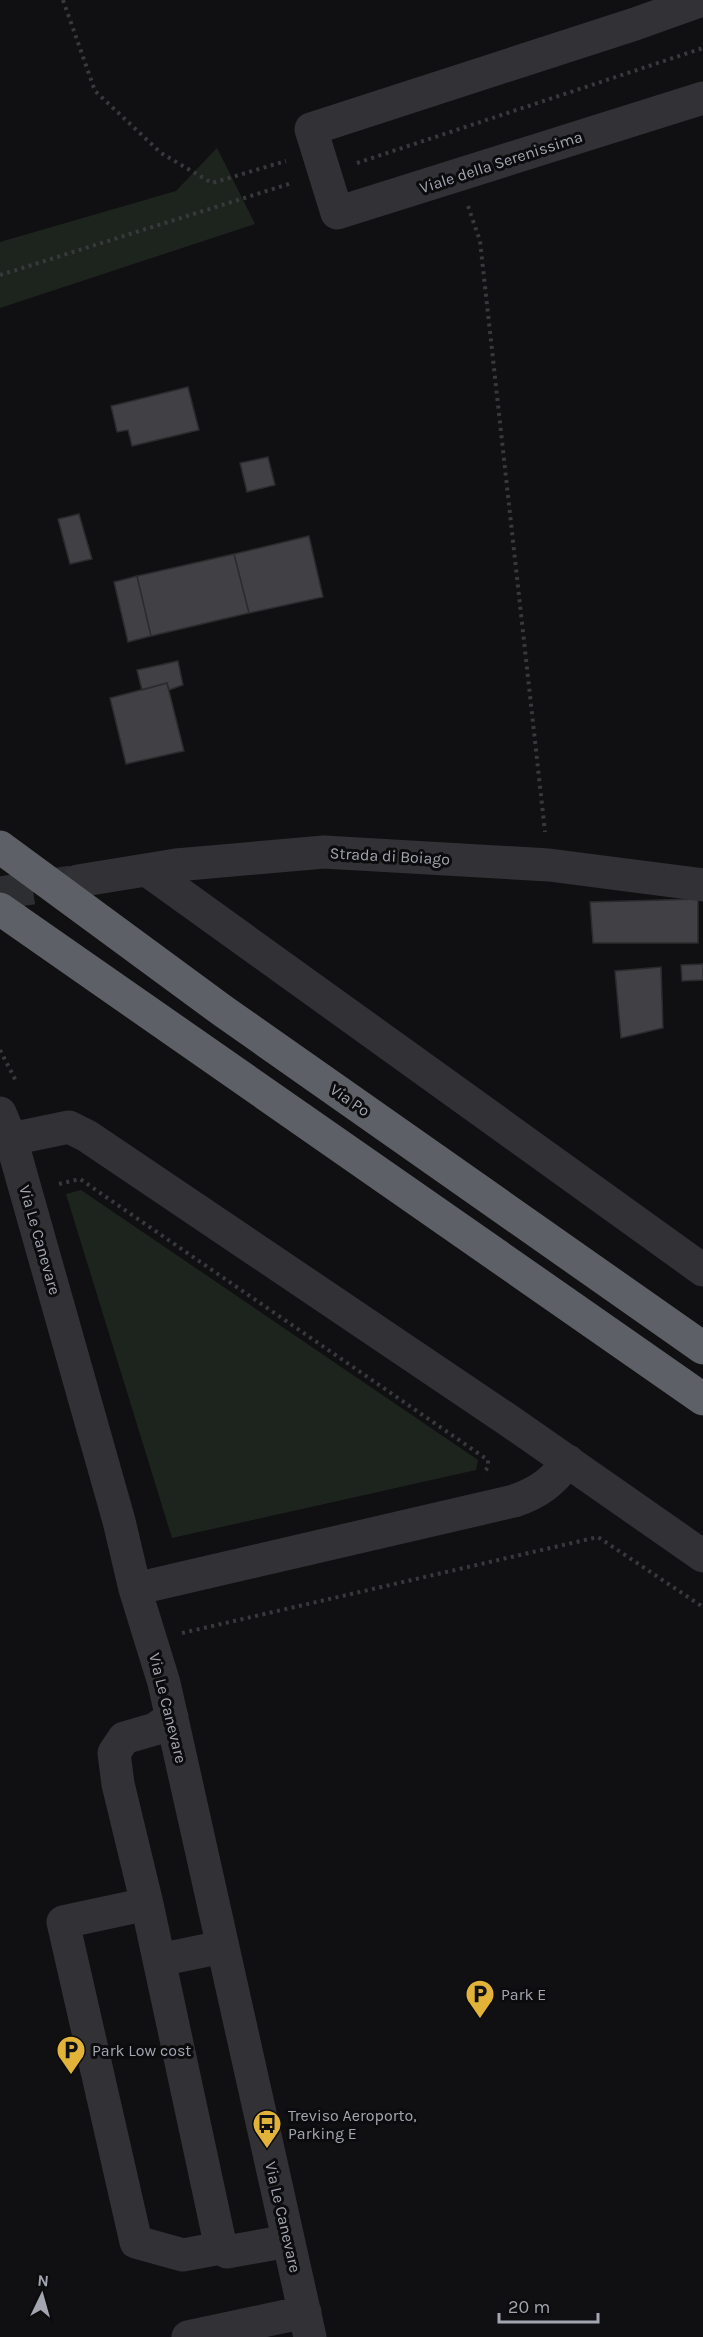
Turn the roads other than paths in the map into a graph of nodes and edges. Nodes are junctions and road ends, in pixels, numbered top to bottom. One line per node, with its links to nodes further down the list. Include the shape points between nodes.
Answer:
1 (702, 0): 2 (street)
2 (631, 12): 3 (street, Viale della Serenissima, via 318,151 337,213)
3 (703, 98)
4 (0, 847): 11 (highway, Via Po, via 223,1011)
5 (147, 870): 6 (street, Strada di Boiago); 7 (street, Strada di Boiago, via 324,852 549,865); 10 (street)
6 (78, 881)
7 (703, 885)
8 (0, 909): 12 (highway)
9 (6, 1126): 13 (street, via 69,1127 87,1136); 15 (street, Via Le Canevare)
10 (703, 1270)
11 (703, 1348)
12 (703, 1399)
13 (568, 1461): 14 (street); 15 (street, via 546,1486 514,1501)
14 (703, 1556)
15 (135, 1589): 16 (street, Via Le Canevare)
16 (172, 1718): 17 (street, via 155,1729 124,1738 114,1753); 18 (street, Via Le Canevare)
17 (147, 1904): 19 (street); 21 (street, via 63,1922 136,2242 183,2255)
18 (222, 1947): 19 (street); 20 (street, Via Le Canevare)
19 (159, 1960): 21 (street)
20 (288, 2241): 21 (street, via 238,2251); 22 (street, Via Le Canevare)
21 (221, 2248)
22 (307, 2324): 23 (street, Via Le Canevare)
23 (188, 2337)

